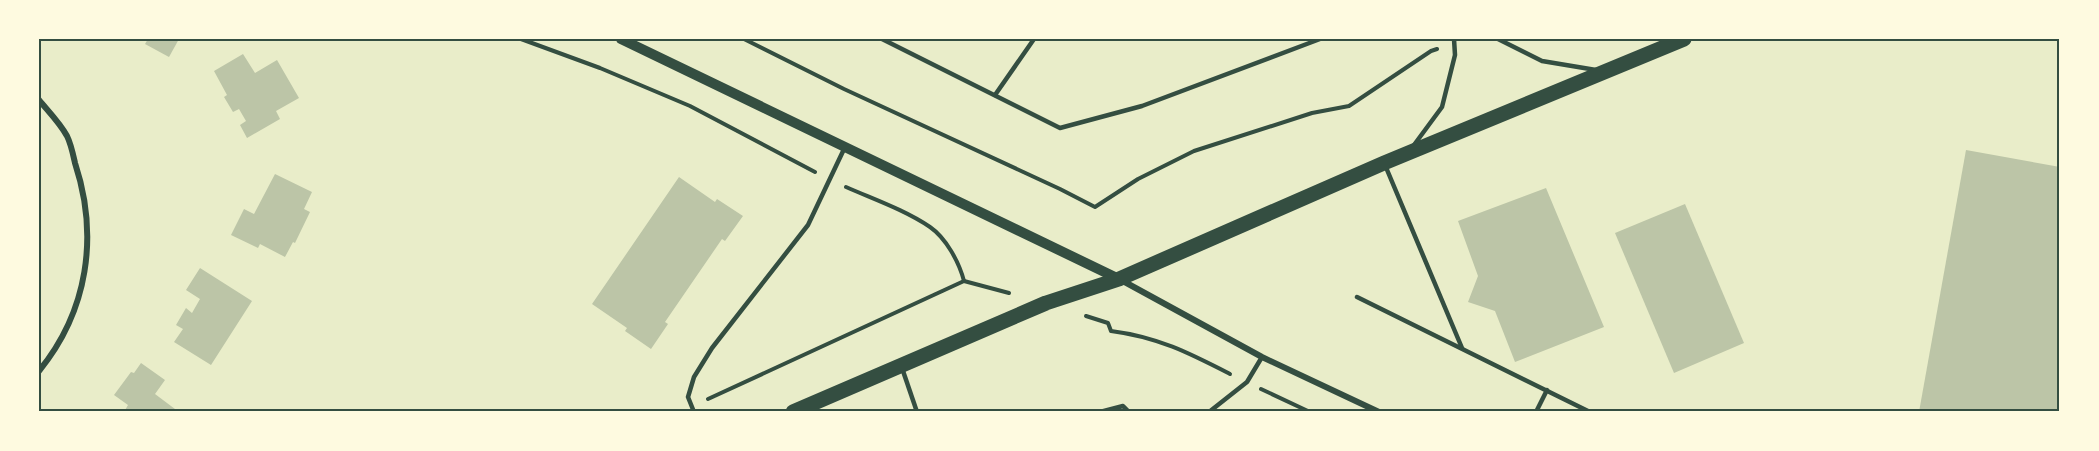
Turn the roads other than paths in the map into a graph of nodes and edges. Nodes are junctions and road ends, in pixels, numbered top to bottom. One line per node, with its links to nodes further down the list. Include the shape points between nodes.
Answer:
1 (621, 39): 11 (street)
2 (882, 39): 9 (lane)
3 (1034, 39): 9 (lane)
4 (1320, 39): 9 (lane, via 1142,106 1060,128)
5 (1498, 39): 8 (lane, via 1542,61)
6 (1684, 39): 8 (main road)
7 (1454, 42): 12 (lane, via 1455,56 1442,106)
8 (1605, 72): 12 (main road)
9 (995, 95)
10 (39, 100): 19 (street, via 67,136 82,183 88,227 86,274 75,309 54,352)
11 (845, 147): 14 (street); 21 (lane, via 808,225 694,376 688,397)
12 (1408, 153): 13 (main road)
13 (1384, 163): 14 (main road); 16 (lane)
14 (1119, 279): 17 (street); 18 (main road, via 1046,303)
15 (1358, 297): 16 (lane)
16 (1463, 349): 20 (lane)
17 (1262, 357): 26 (lane, via 1247,382); 27 (street)
18 (901, 365): 22 (main road); 23 (lane)
19 (39, 370)
20 (1546, 390): 28 (lane); 29 (lane)
21 (694, 412)
22 (793, 412)
23 (917, 412)
24 (1100, 412): 25 (lane, via 1123,406)
25 (1129, 412)
26 (1209, 412)
27 (1380, 412)
28 (1536, 412)
29 (1590, 412)

